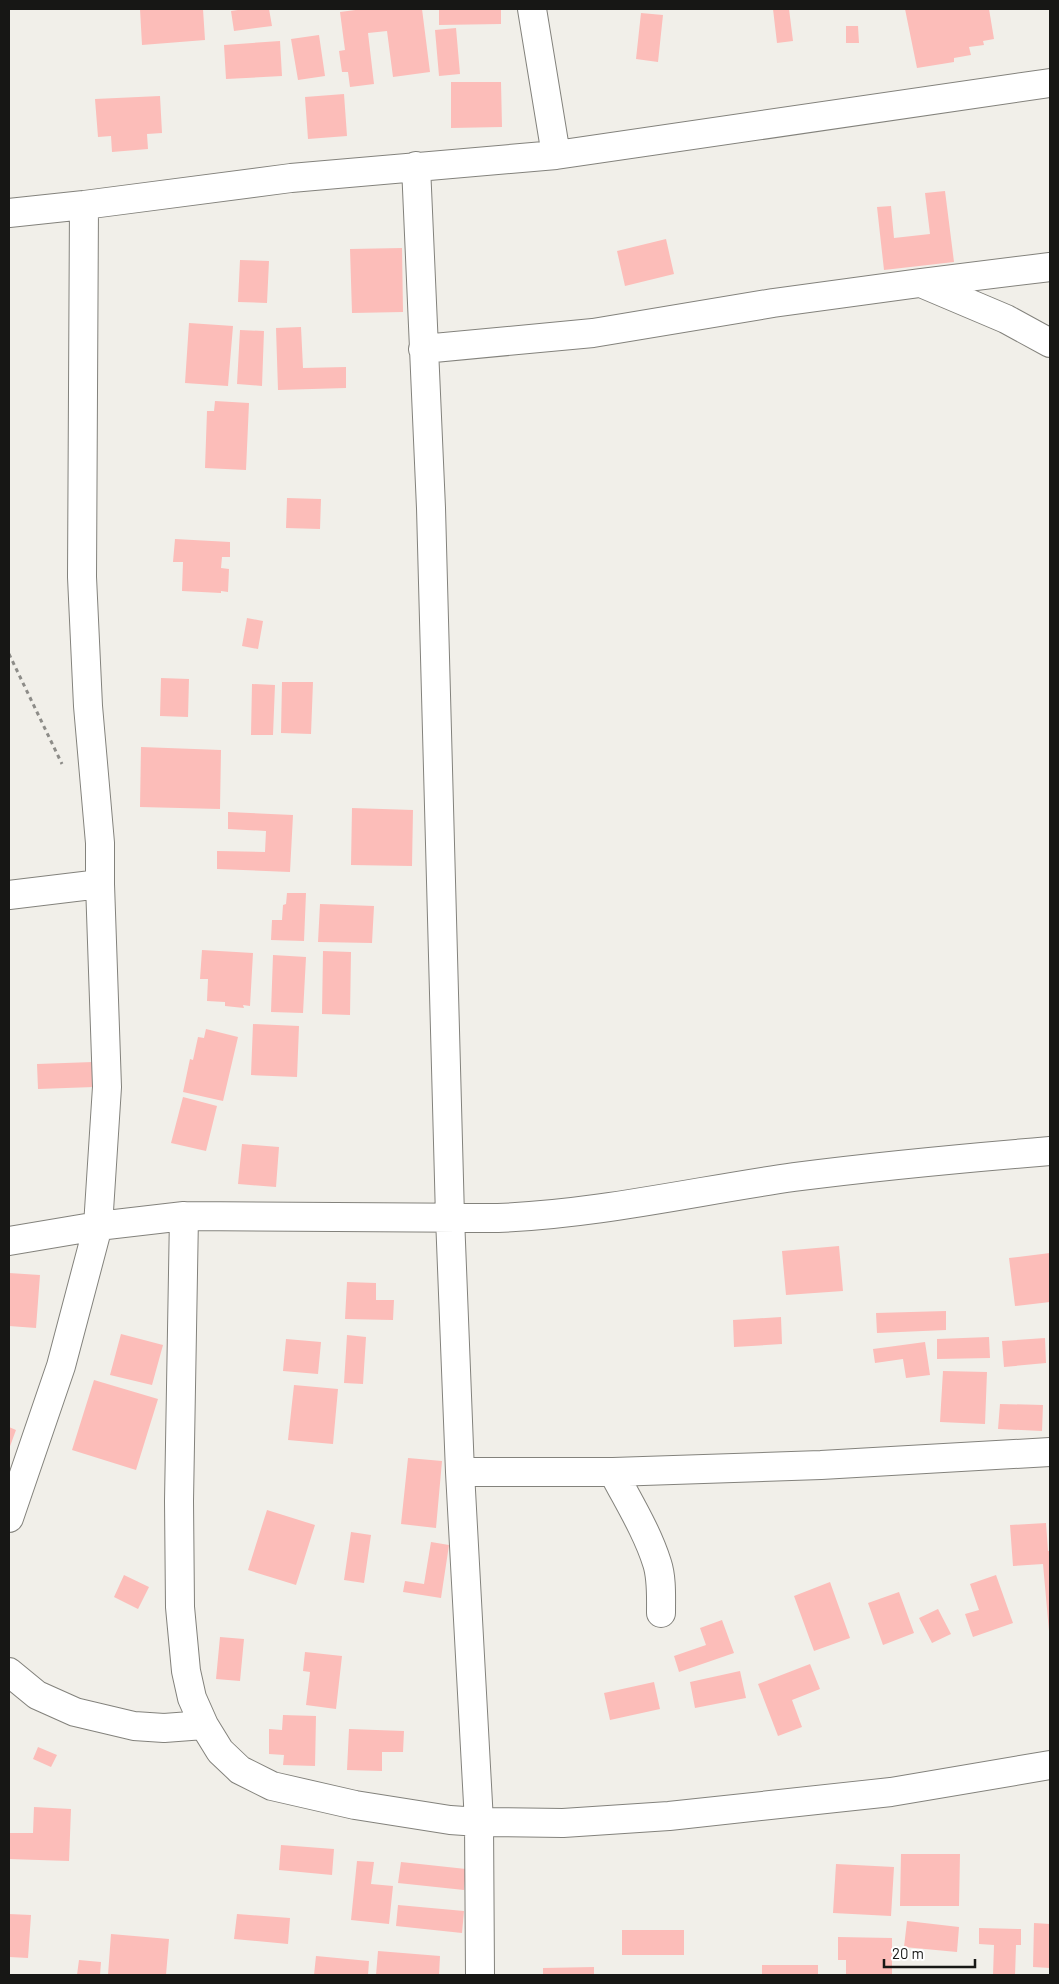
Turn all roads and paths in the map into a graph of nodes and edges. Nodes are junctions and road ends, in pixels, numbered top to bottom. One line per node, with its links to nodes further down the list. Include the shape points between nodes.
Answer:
1 (532, 9): 3 (street)
2 (1050, 83): 3 (street)
3 (556, 155): 4 (street)
4 (416, 166): 5 (street, via 291,178); 10 (street)
5 (84, 205): 6 (street); 13 (street, via 82,577)
6 (9, 212)
7 (1050, 267): 8 (street)
8 (920, 283): 9 (street, via 1006,319); 10 (street, via 593,333)
9 (1050, 342)
10 (423, 349): 17 (street, via 431,508)
11 (9, 654): 12 (path)
12 (64, 767)
13 (100, 884): 14 (street); 18 (street, via 107,1087)
14 (9, 895)
15 (1050, 1151): 17 (street, via 794,1177 645,1202 535,1216)
16 (184, 1216): 17 (street); 18 (street); 26 (street, via 179,1427 180,1606 186,1671 192,1698)
17 (450, 1217): 21 (street)
18 (98, 1226): 19 (street); 23 (street, via 61,1366)
19 (9, 1241)
20 (1050, 1452): 22 (street, via 821,1465)
21 (460, 1472): 22 (street); 28 (street)
22 (612, 1472): 24 (street, via 658,1564)
23 (9, 1518)
24 (661, 1613)
25 (9, 1672): 26 (street, via 37,1695 75,1712 134,1726)
26 (204, 1725): 28 (street, via 220,1751 240,1770 272,1786 355,1805)
27 (1050, 1765): 28 (street, via 891,1792 669,1816 563,1823)
28 (479, 1822): 29 (street)
29 (480, 1975)

